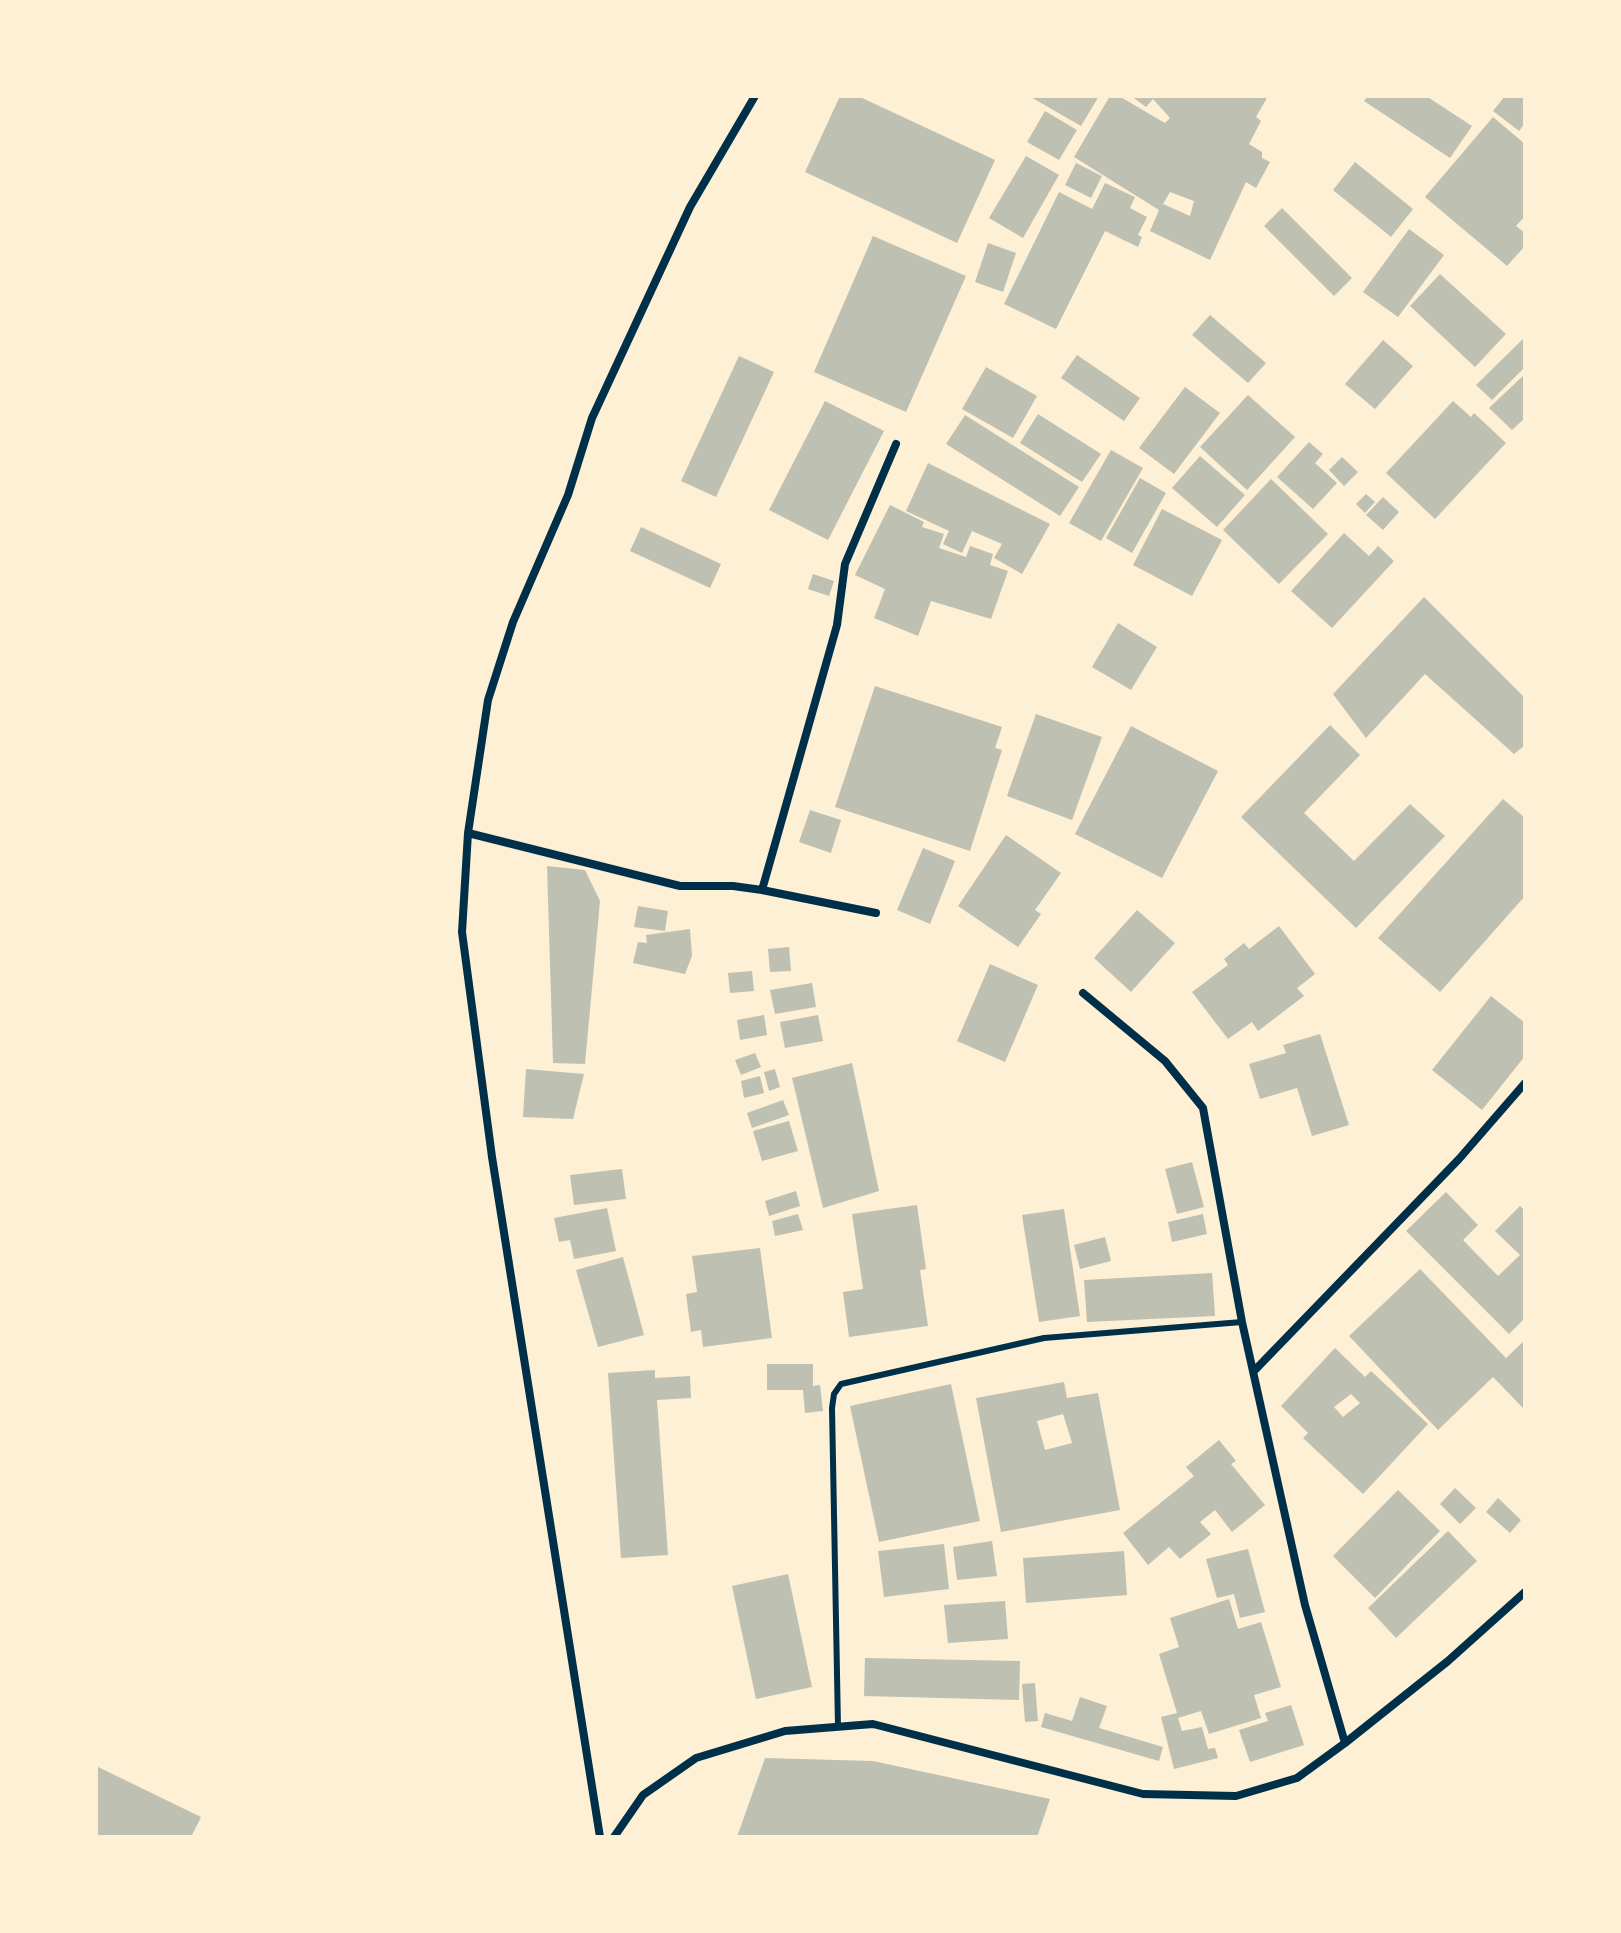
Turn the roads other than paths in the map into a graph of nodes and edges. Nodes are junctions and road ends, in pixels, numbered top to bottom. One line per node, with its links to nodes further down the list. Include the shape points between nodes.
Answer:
1 (755, 96): 3 (street, via 690,207 592,418 568,495 513,622 488,700)
2 (896, 444): 4 (street, via 845,564 837,625)
3 (468, 833): 4 (street, via 680,886); 13 (street, via 462,932 492,1157)
4 (762, 890): 5 (street)
5 (876, 913)
6 (1083, 993): 8 (street, via 1165,1061 1203,1108)
7 (1525, 1083): 9 (street, via 1459,1159)
8 (1242, 1322): 9 (street); 11 (lane, via 1044,1338 841,1384 832,1408)
9 (1254, 1371): 12 (street, via 1305,1605)
10 (1525, 1592): 12 (street)
11 (838, 1727): 12 (street, via 873,1724 1143,1794 1236,1796 1297,1778); 14 (street, via 785,1731 696,1758 643,1795)
12 (1345, 1743)
13 (600, 1837)
14 (614, 1837)

